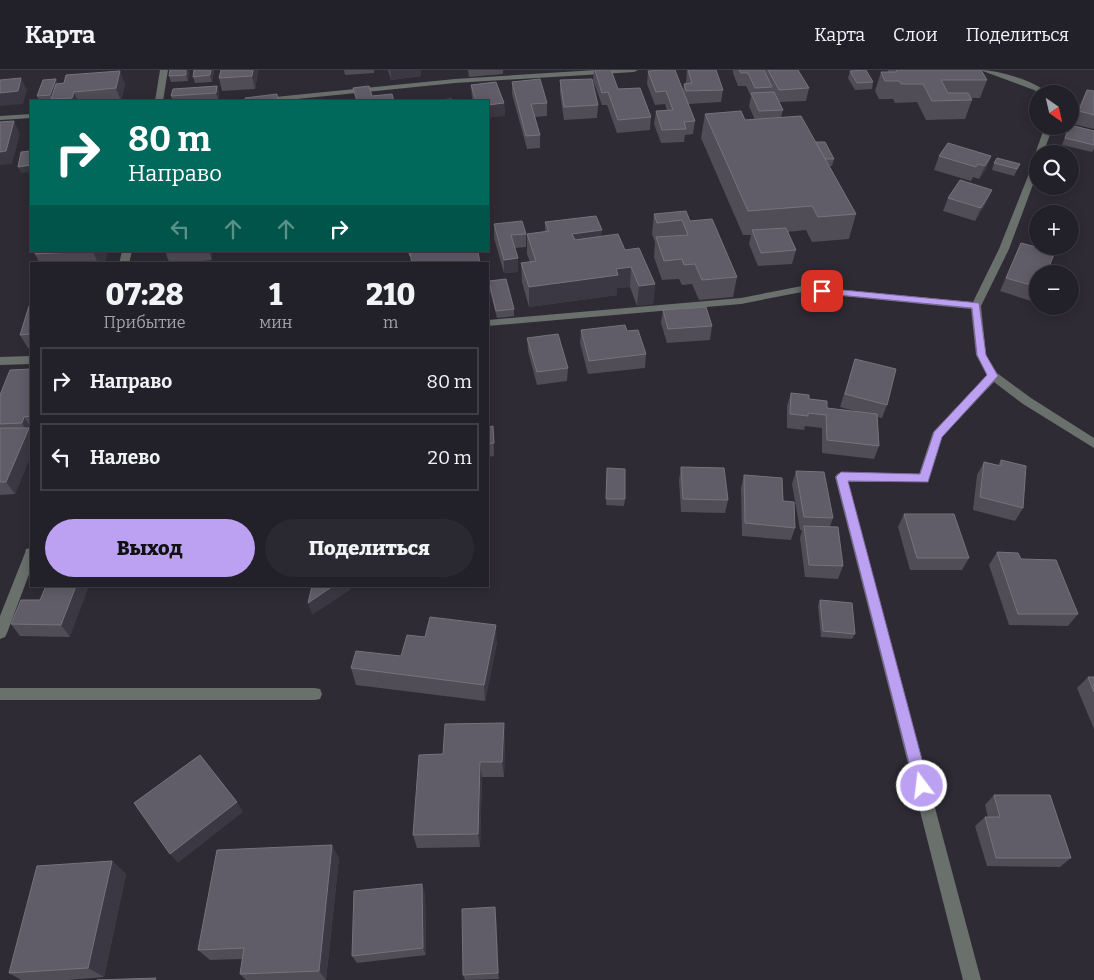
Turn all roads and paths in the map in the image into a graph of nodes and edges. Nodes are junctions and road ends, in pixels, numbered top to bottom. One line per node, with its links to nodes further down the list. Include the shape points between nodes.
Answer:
1 (164, 70): 5 (street)
2 (634, 70): 6 (street, via 454,81)
3 (984, 70): 4 (street)
4 (1029, 85)
5 (159, 100)
6 (265, 100)
7 (30, 116): 8 (street)
8 (0, 118)
9 (1029, 182): 10 (street, via 1004,249)
10 (976, 306): 11 (street, via 802,289 741,301); 14 (street, via 982,355)
11 (489, 323)
12 (30, 360): 13 (street)
13 (0, 361)
14 (993, 376): 15 (street); 20 (street, via 937,435 924,479 841,477)
15 (1094, 444)
16 (30, 556): 17 (street)
17 (0, 633)
18 (0, 694): 19 (street)
19 (315, 694)
20 (972, 980)

